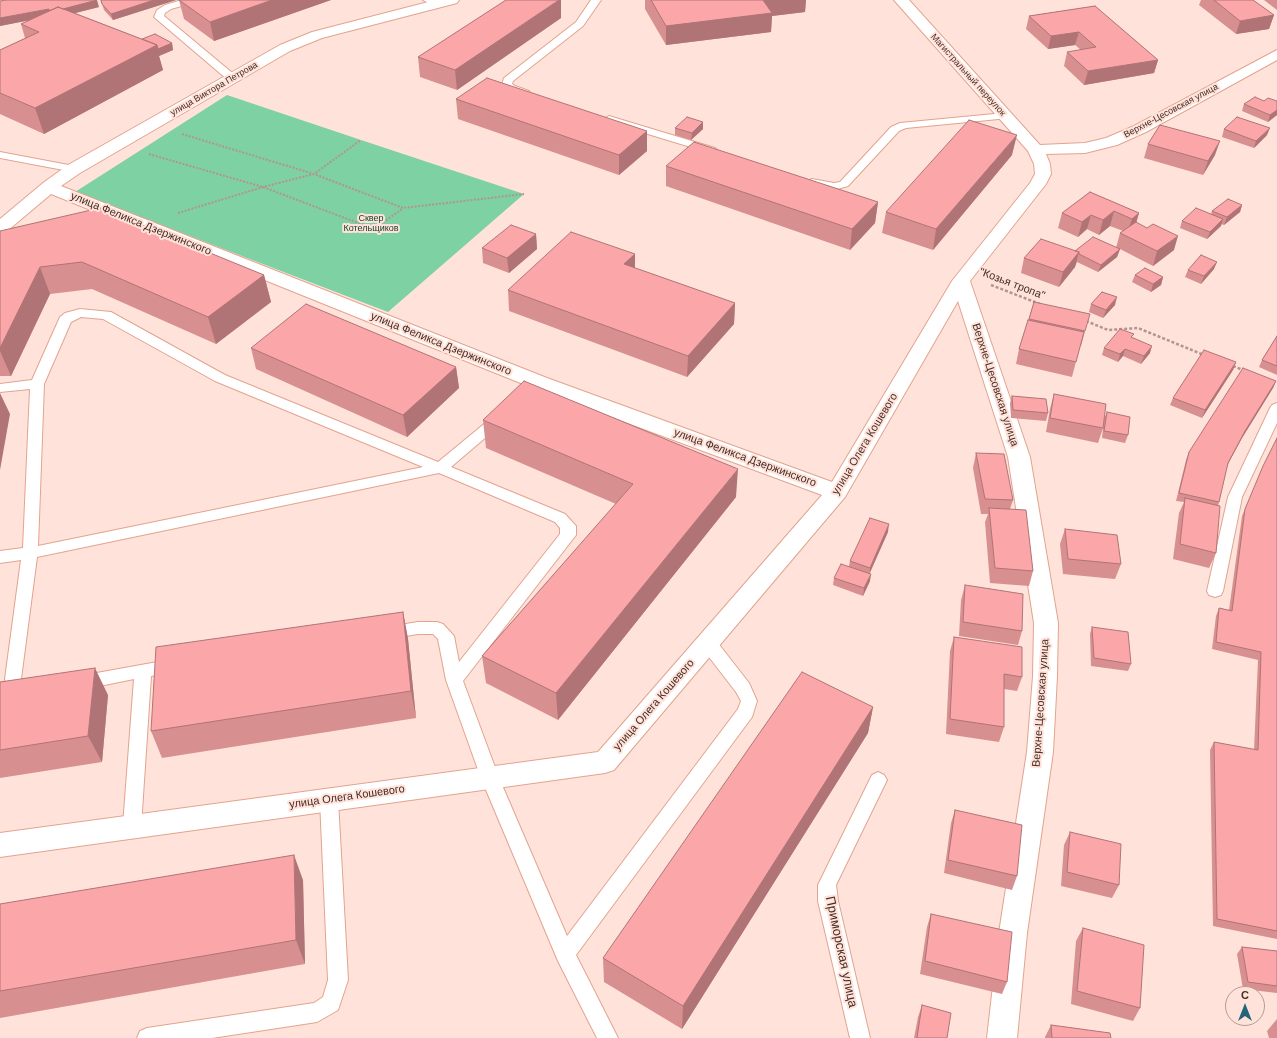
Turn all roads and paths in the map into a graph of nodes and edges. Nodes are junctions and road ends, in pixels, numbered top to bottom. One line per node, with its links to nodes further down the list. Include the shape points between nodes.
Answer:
1 (192, 0): 7 (lane, via 168,7 160,12 159,17)
2 (452, 0): 5 (street, улица Виктора Петрова)
3 (596, 0): 8 (lane, via 580,24 508,80 507,85 511,88)
4 (901, 0): 9 (street, Магистральный переулок)
5 (431, 2): 7 (street, улица Виктора Петрова, via 317,35 285,48)
6 (1277, 54): 13 (street, Верхне-Цесовская улица, via 1140,129 1111,142 1085,148)
7 (232, 78): 17 (street, улица Виктора Петрова)
8 (534, 95)
9 (1005, 116): 13 (street, Магистральный переулок); 19 (lane, via 904,125 895,129 844,184 834,187)
10 (602, 117): 15 (lane)
11 (179, 133): 18 (path)
12 (361, 140): 18 (path)
13 (1036, 150): 26 (street, улица Олега Кошевого, via 1043,174 1038,184)
14 (147, 153): 21 (path)
15 (723, 154)
16 (0, 155): 17 (lane)
17 (74, 169): 20 (street, улица Виктора Петрова)
18 (314, 174): 21 (path); 23 (path)
19 (799, 178)
20 (49, 187): 24 (street, улица Феликса Дзержинского); 25 (street, улица Виктора Петрова)
21 (263, 187): 23 (path, via 374,230); 24 (path)
22 (524, 194): 23 (path)
23 (402, 208)
24 (141, 224): 37 (street, улица Феликса Дзержинского, via 534,388)
25 (0, 228)
26 (963, 278): 27 (path, "Козья тропа"); 37 (street, улица Олега Кошевого); 57 (street, Верхне-Цесовская улица, via 1019,457 1046,623 1046,676 1040,752 1013,933)
27 (1041, 304)
28 (1086, 321): 29 (path, via 1108,330 1138,328)
29 (1211, 358)
30 (1226, 363): 31 (path)
31 (1248, 372)
32 (37, 384): 33 (lane); 36 (lane, via 65,320 80,313 106,314 220,378); 38 (lane)
33 (0, 388)
34 (511, 408): 36 (lane)
35 (1277, 408): 40 (lane, via 1235,496)
36 (440, 468): 38 (lane); 45 (lane, via 560,518 568,526 568,535)
37 (838, 492): 42 (street, улица Олега Кошевого)
38 (30, 553): 39 (lane); 47 (lane, via 13,679 15,691)
39 (0, 557)
40 (1215, 591)
41 (371, 635): 45 (lane, via 418,628 437,628 446,636)
42 (708, 643): 48 (street, улица Олега Кошевого, via 605,762); 53 (lane, via 743,688 749,701 746,712)
43 (191, 663): 44 (lane)
44 (144, 670): 46 (lane); 51 (lane)
45 (454, 680): 48 (lane)
46 (68, 685)
47 (37, 691)
48 (490, 778): 50 (street, улица Олега Кошевого); 53 (lane)
49 (878, 780): 56 (lane, Приморская улица, via 827,885 828,901)
50 (329, 800): 51 (street, улица Олега Кошевого); 54 (lane, via 338,980 331,1003 317,1012)
51 (132, 826): 52 (street, улица Олега Кошевого)
52 (0, 845)
53 (565, 954): 55 (lane)
54 (147, 1038)
55 (608, 1038)
56 (860, 1038)
57 (1002, 1038)

